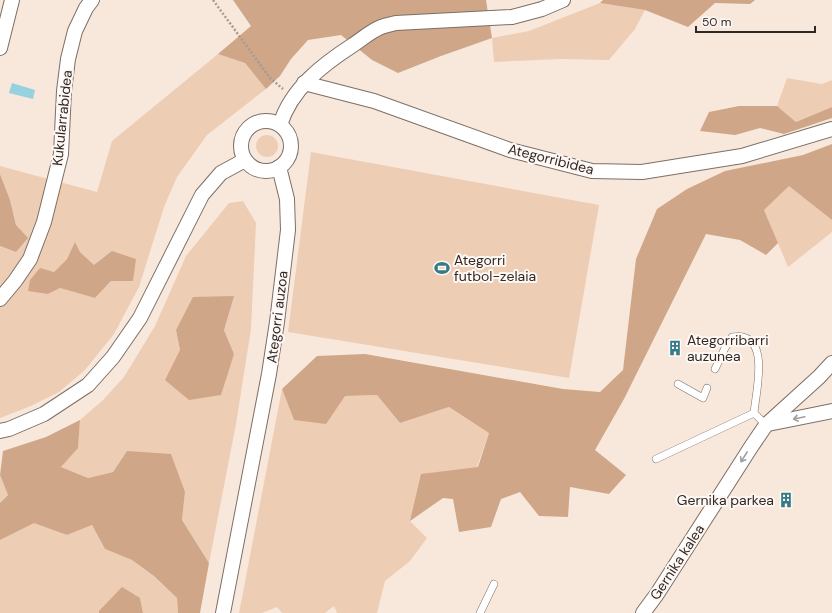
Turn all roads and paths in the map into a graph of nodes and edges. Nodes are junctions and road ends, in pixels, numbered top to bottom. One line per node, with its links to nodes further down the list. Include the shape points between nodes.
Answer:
1 (12, 0): 5 (street)
2 (92, 0): 12 (street, Kukularrabidea, via 75,31 68,59 61,154 44,222 30,258)
3 (213, 0): 7 (path)
4 (563, 0): 6 (street, via 542,9 512,16 396,23 381,27 332,58)
5 (0, 48)
6 (304, 83): 7 (street); 9 (street, Ategorribidea, via 374,101 510,150 592,171 642,172 742,156)
7 (290, 102): 8 (street)
8 (280, 125): 10 (street, via 263,121 248,128 241,144); 11 (street, via 288,135 291,146 287,158)
9 (832, 129)
10 (245, 160): 11 (street, via 250,166 264,171); 20 (street, via 222,173 202,194 140,318 113,357 88,385 44,414)
11 (279, 167): 23 (street, Ategorri auzoa, via 287,199 288,230 277,322)
12 (0, 299)
13 (832, 363): 19 (street, Gernika kalea)
14 (716, 369): 18 (lane, via 724,348 732,337 740,336 752,341 759,363)
15 (678, 384): 16 (lane, via 703,398)
16 (707, 388)
17 (832, 411): 19 (street, one-way to 19)
18 (754, 413): 19 (lane); 21 (lane)
19 (766, 425): 25 (street, Gernika kalea, one-way to 25)
20 (0, 431)
21 (656, 459)
22 (494, 584): 24 (lane)
23 (223, 613)
24 (480, 613)
25 (643, 613)

